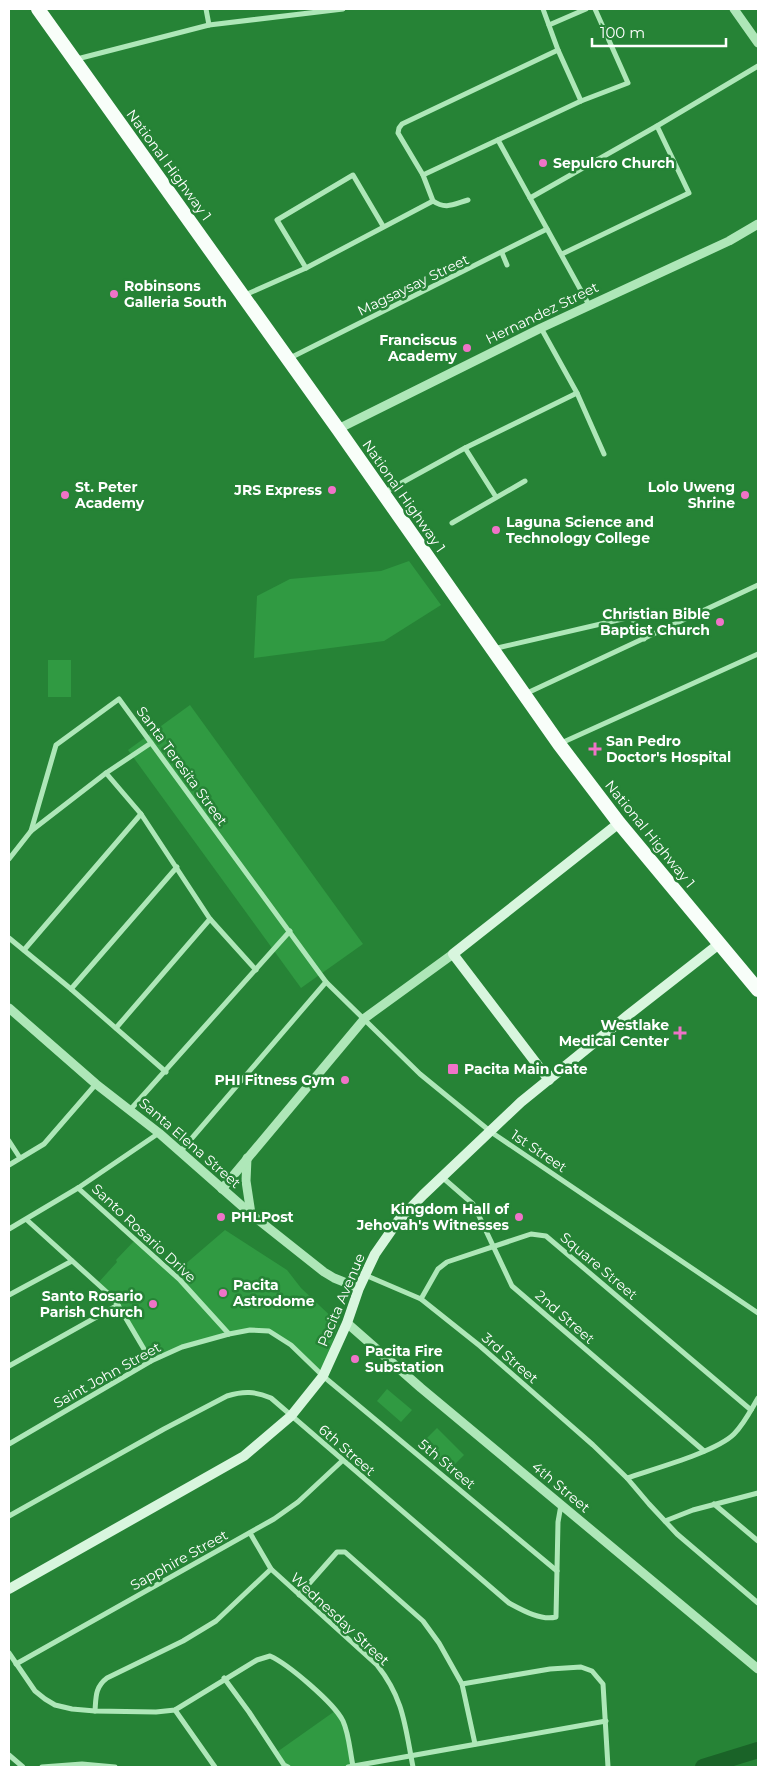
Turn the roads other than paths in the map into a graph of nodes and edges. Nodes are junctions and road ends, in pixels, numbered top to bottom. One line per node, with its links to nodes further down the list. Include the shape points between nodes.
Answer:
1 (38, 9): 12 (highway, National Highway 1)
2 (206, 9): 8 (street)
3 (343, 9): 8 (street)
4 (543, 9): 9 (street)
5 (586, 9): 9 (street)
6 (594, 9): 14 (street, via 628,83)
7 (734, 9): 10 (street)
8 (209, 25): 12 (street)
9 (549, 25): 11 (street)
10 (758, 43)
11 (558, 50): 14 (street); 17 (street, via 402,124 398,133)
12 (74, 59): 28 (highway, National Highway 1)
13 (758, 66): 15 (street)
14 (581, 101): 16 (street)
15 (657, 126): 18 (street); 25 (street, via 689,193)
16 (498, 140): 17 (street); 18 (street)
17 (422, 175): 20 (street)
18 (530, 198): 23 (street)
19 (468, 200): 20 (street, via 448,206 440,206)
20 (433, 201): 22 (street)
21 (758, 224): 29 (street, Hernandez Street, via 729,241)
22 (383, 226): 27 (street); 27 (street, via 353,175 277,220)
23 (547, 230): 24 (street, Magsaysay Street); 25 (street)
24 (502, 253): 26 (street); 31 (street, Magsaysay Street)
25 (562, 254): 29 (street)
26 (507, 265)
27 (306, 268): 28 (street)
28 (242, 296): 31 (highway, National Highway 1)
29 (588, 305): 30 (street, Hernandez Street)
30 (541, 328): 32 (street); 33 (street, Hernandez Street)
31 (287, 359): 33 (highway, National Highway 1)
32 (577, 393): 34 (street); 35 (street)
33 (338, 429): 37 (highway, National Highway 1)
34 (465, 448): 37 (street); 38 (street)
35 (604, 454)
36 (526, 481): 38 (street)
37 (382, 494): 42 (highway, National Highway 1)
38 (496, 497): 39 (street)
39 (452, 523)
40 (758, 585): 41 (street)
41 (644, 638): 42 (street, via 631,617); 44 (street)
42 (491, 649): 44 (highway, National Highway 1)
43 (758, 654): 46 (street)
44 (525, 694): 46 (highway, National Highway 1)
45 (151, 743): 47 (street); 50 (street, Santa Teresita Street, via 119,699 56,745); 54 (street, Santa Teresita Street)
46 (559, 744): 49 (highway, National Highway 1)
47 (106, 773): 48 (street); 50 (street)
48 (141, 814): 52 (street); 57 (street)
49 (619, 823): 56 (highway, National Highway 1); 58 (main road)
50 (31, 831): 51 (street)
51 (9, 859)
52 (177, 867): 53 (street); 61 (street)
53 (210, 919): 59 (street); 65 (street)
54 (290, 931): 59 (street); 60 (street, Santa Teresita Street)
55 (9, 938): 57 (street)
56 (719, 944): 62 (highway, National Highway 1); 67 (main road, Pacita Avenue)
57 (24, 950): 61 (street)
58 (454, 954): 64 (street); 67 (main road)
59 (256, 970): 66 (street)
60 (326, 982): 64 (street, 1st Street); 73 (street)
61 (71, 989): 65 (street)
62 (758, 990)
63 (9, 1008): 68 (street, Santa Elena Street)
64 (365, 1018): 70 (street, 1st Street, via 420,1074); 75 (street)
65 (116, 1028): 66 (street)
66 (166, 1072): 69 (street)
67 (549, 1080): 70 (main road, Pacita Avenue)
68 (96, 1084): 69 (street, Santa Elena Street); 74 (street, via 44,1144)
69 (130, 1110): 71 (street, Santa Elena Street)
70 (491, 1132): 77 (main road, Pacita Avenue); 90 (street, 1st Street)
71 (159, 1133): 73 (street, Santa Elena Street); 78 (street)
72 (9, 1141): 74 (street)
73 (180, 1152): 79 (street, Santa Elena Street)
74 (20, 1158): 76 (street)
75 (247, 1158): 79 (street); 80 (street, via 246,1181)
76 (9, 1165)
77 (442, 1177): 83 (street, 2nd Street, via 472,1204); 85 (main road, Pacita Avenue, via 391,1229)
78 (78, 1188): 81 (street, Santo Rosario Drive); 92 (street, Santo Rosario Drive, via 180,1280)
79 (222, 1189): 80 (street, Santa Elena Street)
80 (251, 1214): 86 (street, Santa Elena Street, via 324,1272)
81 (27, 1220): 82 (street, Santo Rosario Drive); 84 (street)
82 (9, 1229)
83 (493, 1246): 88 (street, Square Street, via 447,1262 438,1269); 97 (street, Square Street, via 531,1234 546,1236); 100 (street, 2nd Street, via 512,1286)
84 (72, 1261): 87 (street); 89 (street)
85 (365, 1275): 86 (main road, Pacita Avenue); 88 (street, 3rd Street)
86 (359, 1288): 91 (main road, Pacita Avenue)
87 (9, 1296)
88 (421, 1299): 102 (street, 3rd Street, via 593,1444)
89 (118, 1305): 93 (street); 94 (street)
90 (758, 1313)
91 (347, 1322): 95 (main road, Pacita Avenue); 105 (street, 4th Street)
92 (229, 1334): 93 (street, Saint John Street, via 182,1347); 95 (street, Saint John Street, via 269,1331 290,1345)
93 (151, 1361): 99 (street, Saint John Street)
94 (9, 1366)
95 (323, 1376): 98 (main road, Pacita Avenue); 111 (street, 5th Street)
96 (758, 1398): 97 (street)
97 (751, 1410): 100 (street, via 734,1434)
98 (291, 1416): 101 (street, 6th Street); 106 (street, 6th Street, via 262,1394 232,1394); 112 (main road, Pacita Avenue, via 244,1456)
99 (9, 1444)
100 (704, 1451): 102 (street)
101 (342, 1461): 108 (street, Sapphire Street, via 298,1502); 111 (street, 6th Street, via 509,1603 522,1610 550,1619 556,1617)
102 (627, 1478): 107 (street, 3rd Street)
103 (758, 1493): 104 (street)
104 (714, 1504): 107 (street); 109 (street)
105 (561, 1505): 111 (street, 6th Street); 117 (street, 4th Street)
106 (9, 1516)
107 (665, 1522): 114 (street, 3rd Street)
108 (250, 1533): 110 (street, Wednesday Street); 116 (street, Sapphire Street)
109 (758, 1541)
110 (271, 1569): 113 (street, Wednesday Street); 121 (street, via 216,1622 107,1678 96,1692)
111 (557, 1571)
112 (9, 1589)
113 (299, 1595): 119 (street, via 337,1552 345,1552 423,1621); 125 (street, Wednesday Street, via 377,1665 390,1682 402,1711)
114 (758, 1603)
115 (9, 1653): 116 (street)
116 (16, 1664): 121 (street, via 35,1691 45,1699 72,1710)
117 (758, 1669)
118 (224, 1678): 120 (street); 130 (street); 131 (street, via 257,1660 270,1656 277,1659 335,1709 343,1721)
119 (462, 1684): 122 (street, via 581,1667 592,1671 602,1684); 123 (street)
120 (175, 1710): 121 (street); 129 (street)
121 (95, 1711)
122 (606, 1721): 123 (street); 133 (street)
123 (475, 1744): 125 (street)
124 (9, 1756): 126 (street)
125 (410, 1756): 131 (street); 132 (street, Wednesday Street)
126 (23, 1767)
127 (45, 1767): 128 (street, via 82,1764)
128 (115, 1767)
129 (215, 1767)
130 (288, 1767)
131 (350, 1767)
132 (413, 1767)
133 (608, 1767)

